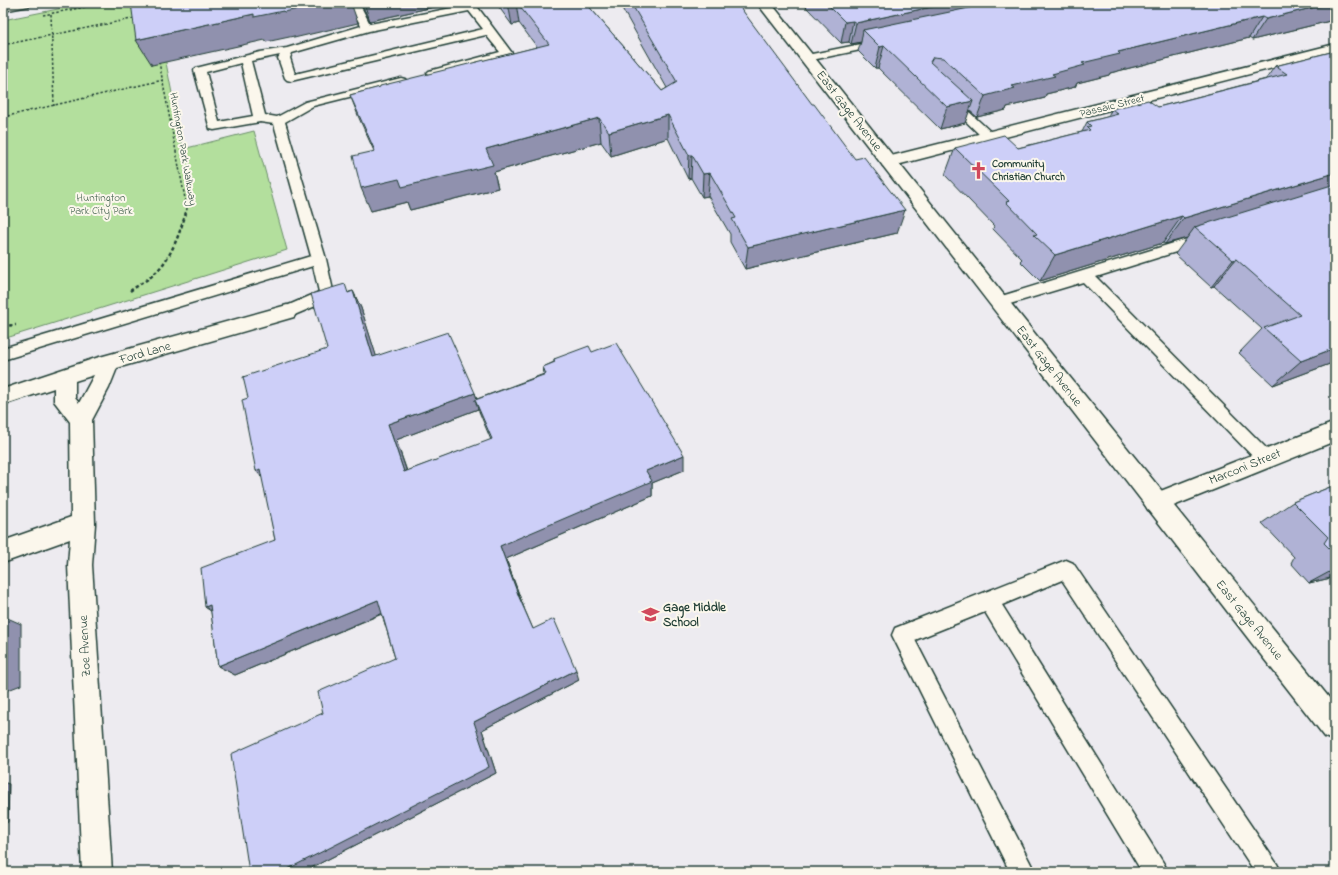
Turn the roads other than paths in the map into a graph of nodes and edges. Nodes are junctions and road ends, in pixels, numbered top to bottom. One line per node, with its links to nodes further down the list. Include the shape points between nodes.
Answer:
1 (24, 3): 4 (street)
2 (354, 3): 5 (lane)
3 (764, 3): 10 (street, East Gage Avenue)
4 (3, 7)
5 (367, 28): 6 (lane, via 472,7); 9 (lane)
6 (489, 31): 9 (lane, via 291,78 284,58); 12 (lane, via 507,53)
7 (891, 40): 10 (lane)
8 (1335, 48): 17 (street, Passaic Street)
9 (288, 51): 11 (lane)
10 (807, 58): 18 (street, East Gage Avenue)
11 (244, 59): 15 (lane); 15 (lane, via 200,70 214,126)
12 (425, 75)
13 (409, 79): 16 (lane, via 309,104)
14 (941, 91): 17 (lane)
15 (260, 118): 16 (lane)
16 (279, 121): 20 (lane)
17 (989, 137): 18 (street, Passaic Street)
18 (889, 162): 22 (street, East Gage Avenue)
19 (1214, 236): 21 (lane)
20 (318, 259): 23 (lane, via 327,295); 24 (lane)
21 (1085, 275): 22 (lane); 30 (lane)
22 (1000, 302): 31 (street, East Gage Avenue)
23 (287, 312): 25 (street, Ford Lane)
24 (3, 354)
25 (109, 363): 26 (street, Ford Lane); 28 (street, Zoe Avenue)
26 (64, 377): 27 (street, Ford Lane); 28 (street, via 65,401)
27 (3, 397)
28 (81, 420): 32 (street, Zoe Avenue)
29 (1335, 431): 30 (street, Marconi Street)
30 (1266, 459): 31 (street, Marconi Street)
31 (1156, 503): 35 (street, East Gage Avenue)
32 (83, 524): 33 (street); 36 (street, Zoe Avenue, via 80,565)
33 (3, 552)
34 (989, 601): 37 (lane, via 902,635); 38 (lane); 39 (lane, via 1066,569)
35 (1335, 727)
36 (97, 872)
37 (1023, 872)
38 (1156, 872)
39 (1270, 872)

